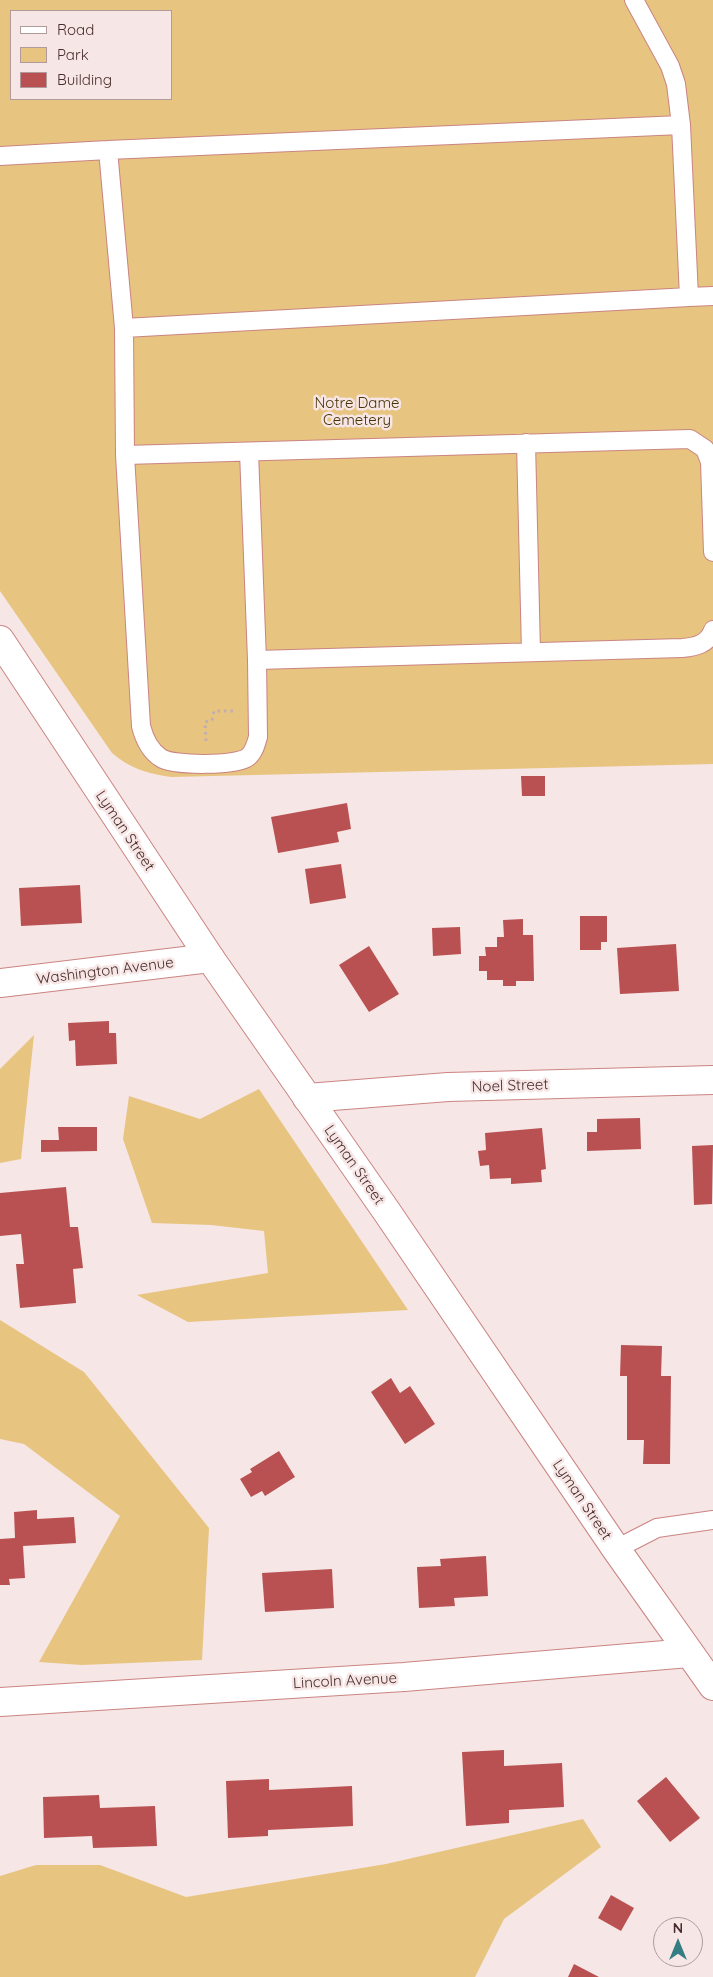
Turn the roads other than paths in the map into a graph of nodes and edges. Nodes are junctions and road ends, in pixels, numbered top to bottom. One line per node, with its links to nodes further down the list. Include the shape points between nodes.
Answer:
1 (634, 0): 2 (lane, via 670,66 676,84)
2 (680, 125): 3 (lane); 6 (lane)
3 (108, 150): 4 (lane); 7 (lane)
4 (0, 156)
5 (713, 296): 6 (lane)
6 (689, 297): 7 (lane)
7 (124, 328): 10 (lane)
8 (526, 443): 9 (lane); 11 (lane, via 680,438 699,444 705,449 710,462); 14 (lane)
9 (249, 452): 10 (lane); 15 (lane)
10 (125, 455): 15 (lane, via 142,731 154,752 164,760 177,763 233,762 248,757 258,736)
11 (713, 552)
12 (713, 630): 14 (lane, via 701,645 692,647)
13 (0, 640): 16 (street, Lyman Street)
14 (531, 652): 15 (lane)
15 (257, 660)
16 (210, 958): 17 (street, Washington Avenue); 19 (street, Lyman Street)
17 (0, 983)
18 (713, 1080): 19 (street, Noel Street, via 448,1087)
19 (307, 1098): 21 (street, Lyman Street)
20 (713, 1520): 21 (lane, via 657,1528)
21 (616, 1549): 22 (street, Lyman Street)
22 (689, 1654): 23 (street, Lyman Street); 24 (street, Lincoln Avenue, via 404,1678)
23 (713, 1686)
24 (0, 1702)

